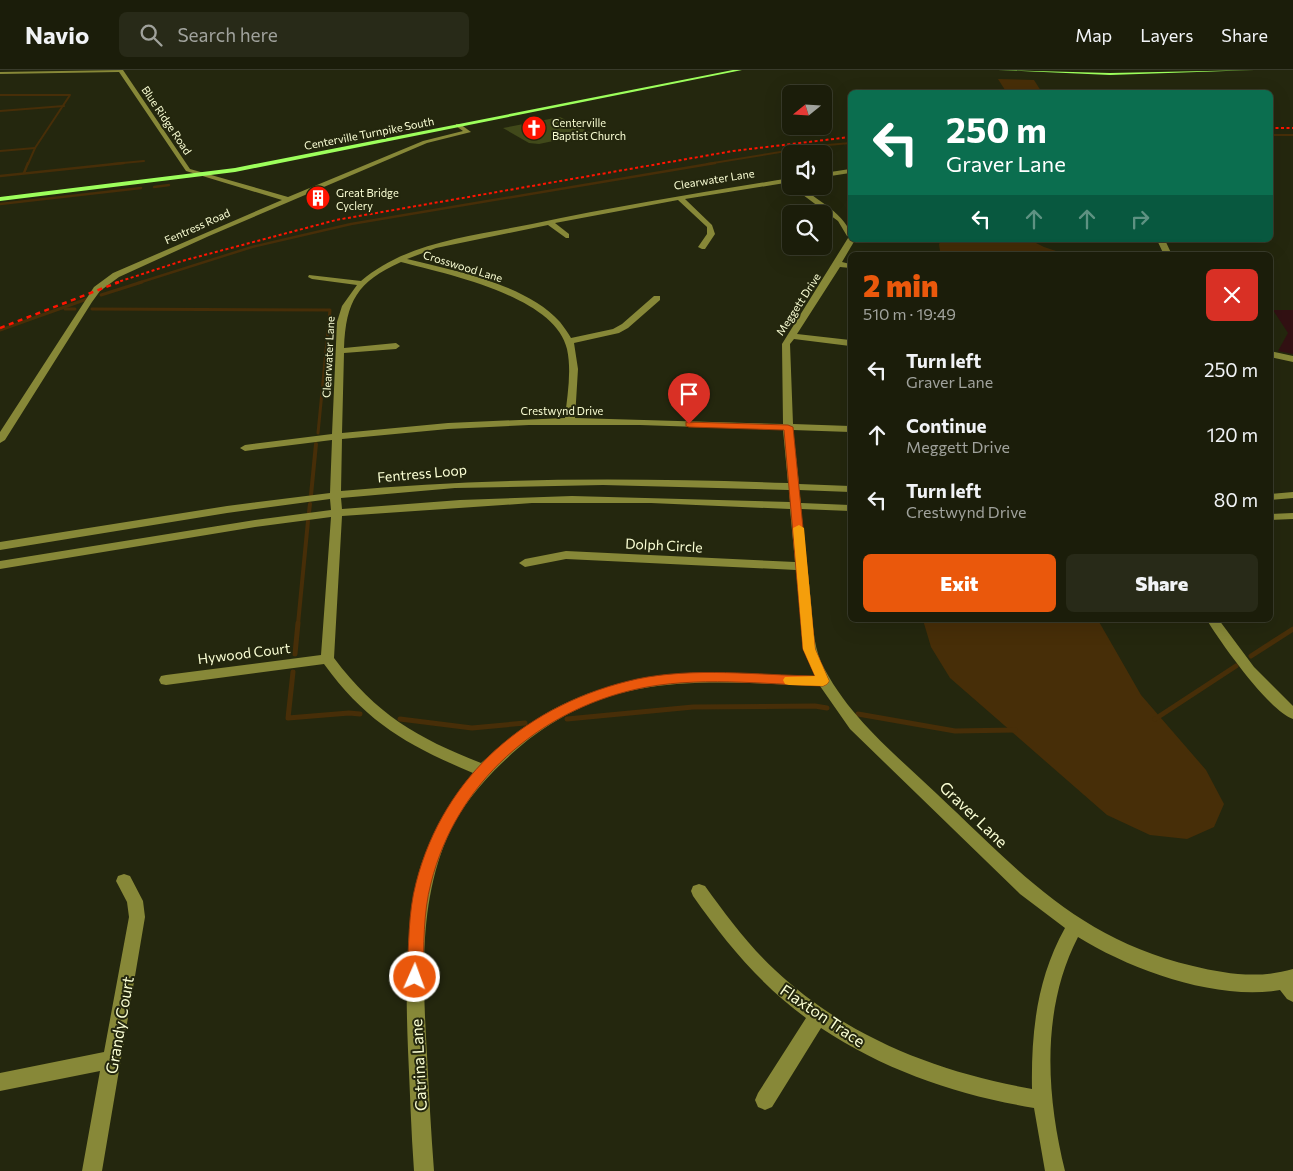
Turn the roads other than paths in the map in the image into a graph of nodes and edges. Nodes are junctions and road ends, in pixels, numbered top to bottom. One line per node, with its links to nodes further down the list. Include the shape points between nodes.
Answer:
1 (740, 70): 6 (main road, Centerville Turnpike South)
2 (1000, 70): 3 (main road, via 1110,74)
3 (1253, 70)
4 (121, 71): 5 (street); 10 (street, Blue Ridge Road, via 188,170)
5 (0, 73)
6 (458, 125): 7 (main road, Centerville Turnpike South); 16 (street, Fentress Road, via 468,132 430,140)
7 (231, 170): 10 (main road, Centerville Turnpike South); 11 (main road, via 221,175)
8 (848, 171): 9 (street)
9 (832, 174)
10 (199, 175): 11 (street, Blue Ridge Road); 15 (main road, Centerville Turnpike South)
11 (221, 181): 16 (street, Blue Ridge Road)
12 (782, 184): 14 (street, Clearwater Lane)
13 (807, 195): 18 (street)
14 (679, 197): 19 (street, Clearwater Lane); 23 (street, via 710,226 711,234)
15 (0, 198)
16 (287, 199): 41 (street, Fentress Road, via 103,283 88,301)
17 (848, 219): 18 (street)
18 (840, 220): 20 (street)
19 (550, 223): 21 (street); 24 (street, Clearwater Lane, via 434,246)
20 (848, 231)
21 (566, 236)
22 (850, 242): 25 (street, Meggett Drive)
23 (702, 247)
24 (400, 259): 28 (street, Clearwater Lane); 31 (street, Crosswood Lane, via 509,292 549,316)
25 (838, 264): 26 (street); 30 (street, Meggett Drive)
26 (848, 266)
27 (312, 276): 28 (street)
28 (361, 282): 34 (street, Clearwater Lane, via 343,310)
29 (657, 298): 31 (street, via 616,331)
30 (791, 336): 32 (street); 38 (street, Meggett Drive, via 786,344)
31 (569, 341): 37 (street, via 573,358)
32 (848, 343)
33 (396, 346): 34 (street)
34 (341, 351): 40 (street, Clearwater Lane)
35 (1273, 355): 36 (street)
36 (1293, 359)
37 (570, 421): 38 (street, Crestwynd Drive); 40 (street, Crestwynd Drive, via 440,426)
38 (788, 427): 39 (street); 43 (street, Meggett Drive)
39 (848, 429)
40 (337, 436): 42 (street, Crestwynd Drive); 46 (street, Clearwater Lane)
41 (0, 440)
42 (245, 448)
43 (795, 487): 44 (street, Fentress Loop); 46 (street, Fentress Loop, via 581,480 454,485); 48 (street, Meggett Drive)
44 (848, 489)
45 (1293, 495): 47 (street)
46 (335, 496): 50 (street, Clearwater Lane); 53 (street, Fentress Loop)
47 (1273, 497)
48 (796, 506): 49 (street); 50 (street, via 534,500); 56 (street, Graver Lane)
49 (848, 508)
50 (337, 513): 55 (street); 58 (street, Clearwater Lane)
51 (1293, 516): 52 (street)
52 (1273, 517)
53 (0, 546)
54 (525, 563): 56 (street, Dolph Circle, via 566,556)
55 (0, 565)
56 (802, 566): 60 (street, Graver Lane, via 809,649)
57 (1214, 622): 61 (street, via 1228,643)
58 (327, 659): 59 (street, Hywood Court); 62 (street, via 367,707 389,723 444,755)
59 (166, 680)
60 (823, 681): 62 (street, Catrina Lane, via 713,678 637,684 579,702 532,729); 65 (street, Graver Lane, via 855,725 1026,889)
61 (1293, 714)
62 (482, 770): 73 (street, Catrina Lane, via 442,830 423,883 414,996)
63 (124, 881): 68 (street, Grandy Court, via 135,901 137,917)
64 (699, 891): 67 (street, Flaxton Trace, via 730,935 769,977)
65 (1075, 926): 66 (street, Graver Lane, via 1119,951 1167,969 1247,984); 71 (street, via 1058,961 1046,1001 1041,1047)
66 (1290, 984)
67 (818, 1016): 70 (street); 71 (street, Flaxton Trace, via 868,1046 924,1071 983,1090)
68 (112, 1059): 69 (street); 72 (street, Grandy Court)
69 (0, 1082)
70 (765, 1100)
71 (1042, 1100): 74 (street)
72 (92, 1171)
73 (424, 1171)
74 (1054, 1171)

